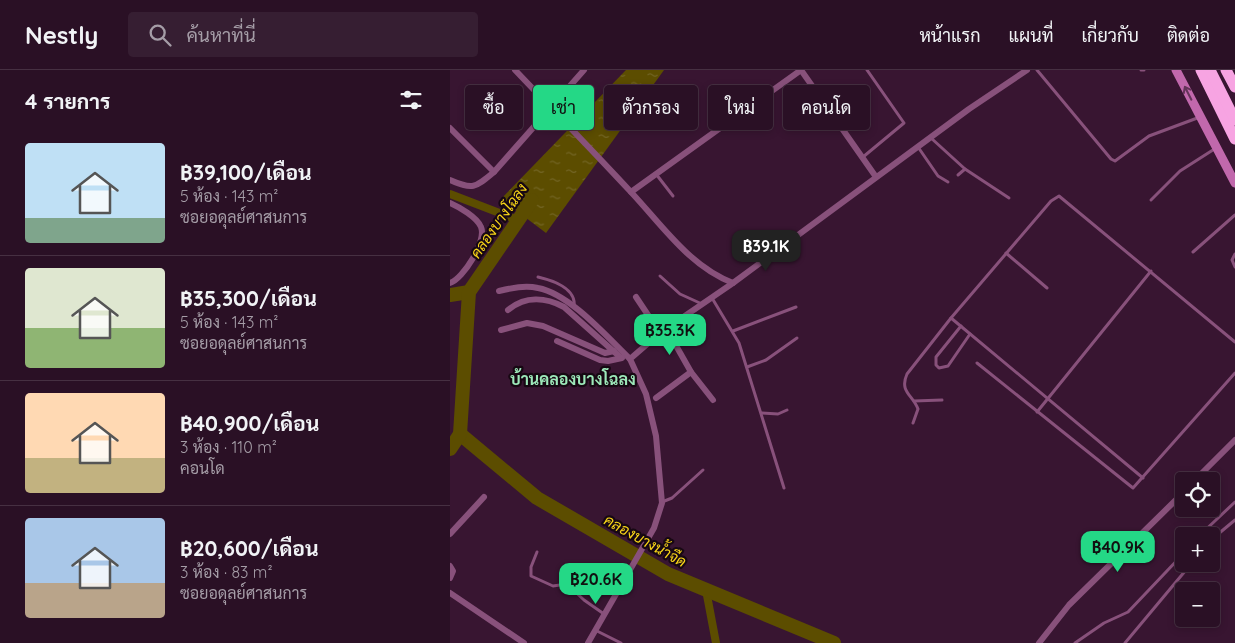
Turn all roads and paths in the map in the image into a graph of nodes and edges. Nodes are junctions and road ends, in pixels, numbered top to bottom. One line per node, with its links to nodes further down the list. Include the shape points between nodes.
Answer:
1 (515, 70): 17 (street)
2 (584, 70): 15 (street)
3 (801, 70): 27 (street); 30 (street)
4 (867, 70): 27 (lane, via 904,123)
5 (1011, 70): 13 (street)
6 (1027, 70): 13 (street)
7 (1038, 70): 18 (lane, via 1115,161 1149,136)
8 (1176, 70): 18 (main road, one-way to 8)
9 (1201, 70): 24 (highway)
10 (1210, 70): 19 (highway)
11 (1226, 70): 16 (highway)
12 (1231, 70): 14 (highway)
13 (1016, 76): 23 (street)
14 (1235, 78)
15 (570, 85)
16 (1235, 87)
17 (533, 89)
18 (1201, 117): 26 (main road)
19 (1235, 120)
20 (533, 127): 29 (street)
21 (450, 128): 29 (street)
22 (572, 130): 36 (street)
23 (930, 137): 25 (street); 28 (lane)
24 (1235, 138)
25 (917, 147): 32 (street); 34 (lane, via 938,176)
26 (1217, 148): 35 (main road); 39 (lane, via 1180,171)
27 (862, 157): 32 (street)
28 (965, 169): 31 (lane); 38 (lane)
29 (494, 172): 33 (street, via 476,186)
30 (656, 174): 36 (street); 37 (lane)
31 (958, 175)
32 (876, 177): 50 (street)
33 (450, 180)
34 (948, 182)
35 (1235, 183)
36 (631, 192): 50 (street, via 681,248 715,276)
37 (673, 196)
38 (1009, 198)
39 (1151, 200)
40 (450, 203): 49 (street, via 470,216 482,231 469,266 456,281)
41 (1235, 215): 42 (lane)
42 (1194, 252)
43 (1006, 253): 46 (lane, via 1059,196); 51 (lane); 59 (lane)
44 (1235, 254): 45 (lane, via 1232,260)
45 (1235, 267)
46 (1152, 272): 67 (lane); 76 (lane)
47 (660, 276): 55 (lane, via 680,294)
48 (538, 277): 56 (lane, via 562,286 573,297)
49 (450, 283)
50 (734, 283): 54 (street)
51 (1047, 288)
52 (499, 290): 56 (street, via 523,286 538,288)
53 (636, 297): 62 (street)
54 (712, 297): 55 (street); 63 (lane)
55 (702, 304): 62 (street)
56 (574, 307): 70 (street)
57 (796, 307): 63 (lane)
58 (508, 310): 68 (street, via 524,301 552,301 564,307)
59 (951, 318): 60 (lane); 79 (lane, via 904,381 904,390)
60 (961, 326): 64 (lane); 64 (lane, via 936,357 936,365 940,368 948,366)
61 (500, 330): 68 (street, via 527,323 543,326 605,353)
62 (663, 331): 70 (street); 73 (street)
63 (733, 331): 72 (lane)
64 (970, 334): 76 (lane)
65 (797, 338): 72 (lane, via 766,360)
66 (557, 341): 69 (street, via 600,360)
67 (1235, 342)
68 (614, 351): 69 (street)
69 (620, 357): 70 (street)
70 (630, 359): 92 (street, via 646,394 656,436)
71 (976, 363): 81 (lane)
72 (747, 367): 82 (lane)
73 (691, 372): 75 (street); 77 (street)
74 (1235, 373): 87 (lane)
75 (656, 398)
76 (1048, 398): 81 (lane); 87 (lane)
77 (713, 400)
78 (942, 400): 79 (lane)
79 (914, 401): 83 (lane, via 918,409)
80 (787, 410): 82 (lane, via 778,414)
81 (1037, 412): 87 (lane, via 1130,487 1133,488)
82 (762, 413): 88 (lane)
83 (913, 423)
84 (1235, 440): 86 (street)
85 (703, 470): 92 (lane)
86 (1203, 472)
87 (1143, 478)
88 (784, 488)
89 (484, 497): 96 (street)
90 (1175, 501): 108 (street, via 1069,605)
91 (1235, 502): 94 (lane)
92 (662, 503): 103 (street, via 654,528)
93 (1235, 520): 95 (lane)
94 (1209, 527)
95 (1220, 532)
96 (450, 534)
97 (536, 552): 103 (lane, via 530,566 531,576 553,586 567,584)
98 (1175, 562): 109 (lane, via 1128,612 1104,623)
99 (450, 566): 101 (street, via 453,571)
100 (1184, 572): 110 (lane)
101 (450, 578)
102 (450, 593): 105 (street)
103 (604, 614): 104 (street)
104 (595, 630): 106 (street); 107 (lane)
105 (524, 643)
106 (588, 643)
107 (621, 643)
108 (1039, 643)
109 (1075, 643)
110 (1125, 643)

